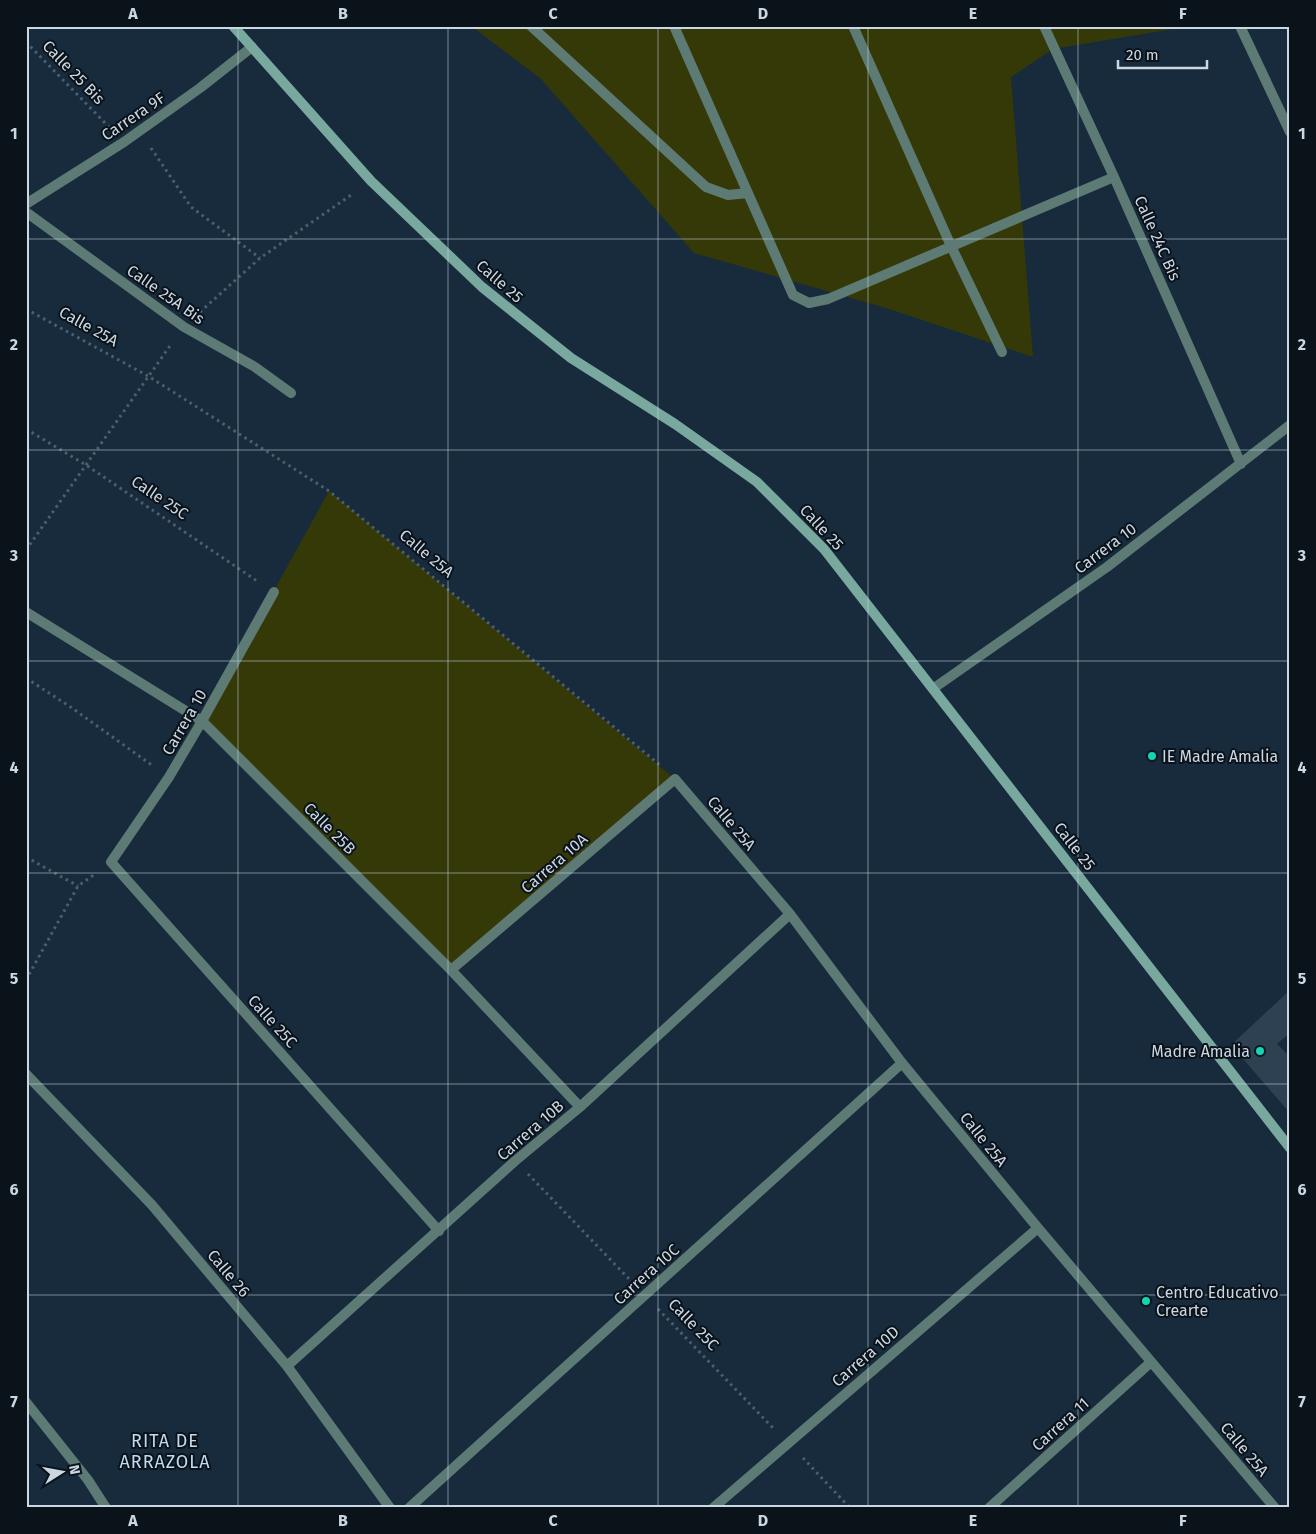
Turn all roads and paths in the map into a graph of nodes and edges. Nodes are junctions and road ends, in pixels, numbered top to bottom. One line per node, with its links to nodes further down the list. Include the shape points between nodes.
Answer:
1 (233, 26): 8 (street, Calle 25)
2 (532, 26): 13 (street, via 706,187 728,195)
3 (674, 26): 13 (street)
4 (853, 26): 16 (street)
5 (1044, 26): 12 (street, Calle 24C Bis)
6 (1240, 26): 10 (street)
7 (26, 42): 11 (path, Calle 25 Bis)
8 (252, 47): 9 (street, Carrera 9F); 27 (street, Calle 25, via 372,181 482,287 571,358 675,424 757,482 824,549)
9 (140, 130): 11 (street, Carrera 9F); 17 (path, via 191,206)
10 (1290, 132)
11 (124, 142): 14 (street, Carrera 9F)
12 (1114, 177): 16 (street); 23 (street, Calle 24C Bis)
13 (748, 193): 16 (street, via 793,296 808,303 828,299)
14 (26, 204)
15 (26, 212): 20 (street, Calle 25A Bis, via 184,327)
16 (951, 246): 19 (street)
17 (260, 258)
18 (26, 309): 30 (path, Calle 25A, via 148,376 329,491)
19 (1002, 352)
20 (292, 393)
21 (1289, 428): 23 (street, Carrera 10)
22 (26, 429): 24 (path, Calle 25C, via 86,465)
23 (1241, 464): 27 (street, Carrera 10, via 1107,567)
24 (274, 592): 28 (street, Carrera 10)
25 (26, 612): 28 (street, Calle 25B)
26 (26, 678): 29 (path)
27 (934, 688): 40 (street, Calle 25)
28 (202, 721): 29 (street, Carrera 10); 35 (street, Calle 25B)
29 (169, 777): 32 (street, Carrera 10)
30 (675, 779): 34 (street, Calle 25A); 35 (street, Carrera 10A)
31 (26, 857): 33 (path)
32 (111, 862): 33 (path); 43 (street, Calle 25C)
33 (78, 886): 36 (path)
34 (790, 914): 37 (street, Calle 25A); 39 (street, Carrera 10B)
35 (451, 970): 39 (street, Calle 25B)
36 (26, 980)
37 (902, 1063): 42 (street, Calle 25A); 44 (street, Carrera 10C)
38 (26, 1074): 46 (street, Calle 26, via 152,1205)
39 (580, 1107): 41 (street, Carrera 10B)
40 (1290, 1148)
41 (515, 1161): 43 (street, Carrera 10B); 44 (path, Calle 25C)
42 (1038, 1228): 45 (street, Calle 25A); 48 (street, Carrera 10D)
43 (439, 1231): 46 (street, Carrera 10B)
44 (645, 1295): 48 (path, Calle 25C); 51 (street, Carrera 10C)
45 (1151, 1362): 54 (street, Carrera 11); 55 (street, Calle 25A)
46 (287, 1366): 50 (street, Calle 26)
47 (26, 1402): 49 (street)
48 (787, 1442): 52 (street, Carrera 10D); 53 (path, Calle 25C)
49 (106, 1508)
50 (390, 1508)
51 (409, 1508)
52 (713, 1508)
53 (850, 1508)
54 (989, 1508)
55 (1275, 1508)

